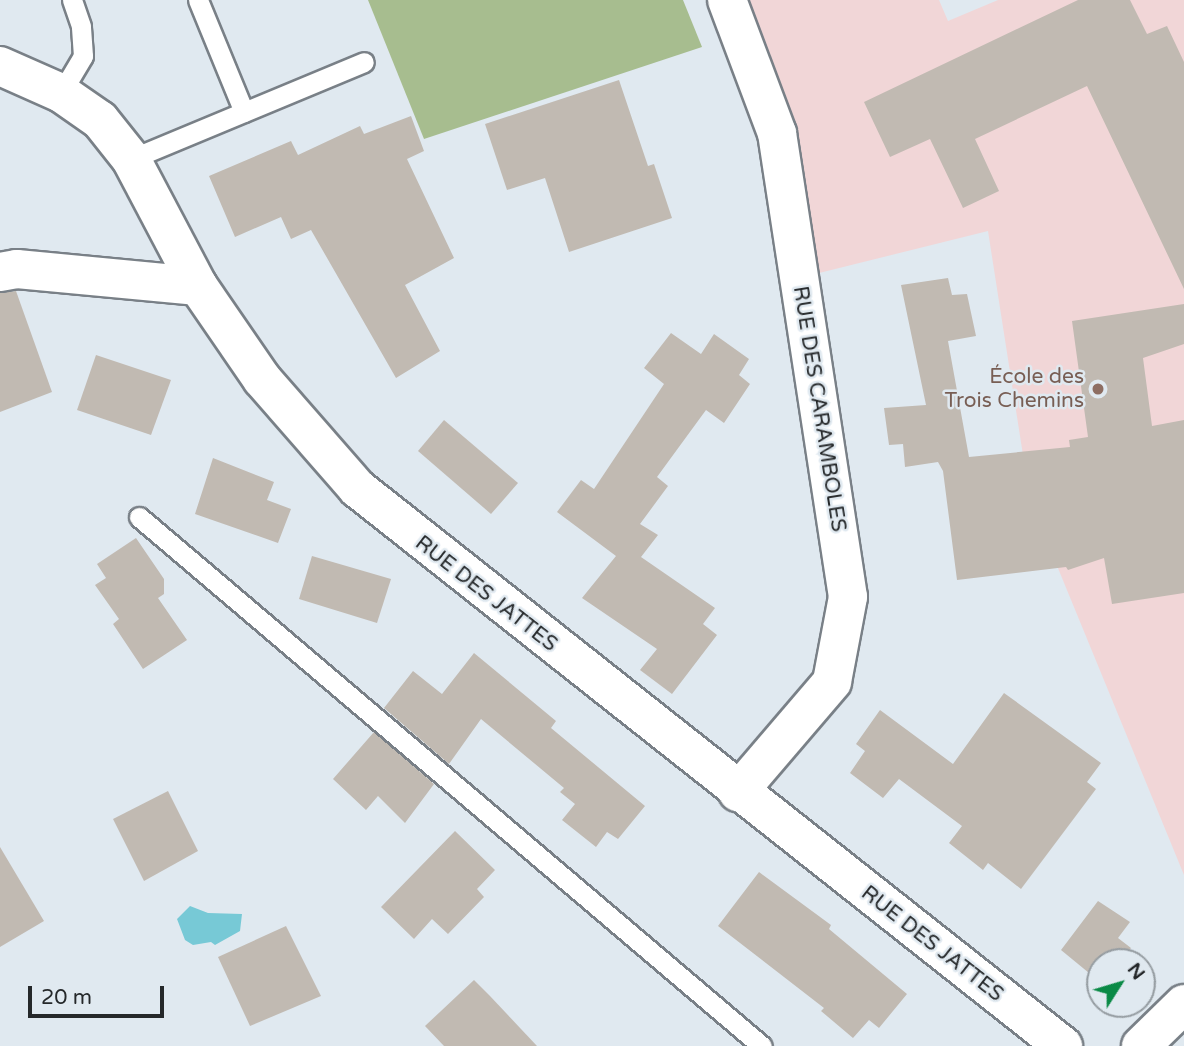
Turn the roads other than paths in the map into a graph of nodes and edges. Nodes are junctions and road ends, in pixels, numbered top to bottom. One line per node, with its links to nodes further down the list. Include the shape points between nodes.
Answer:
1 (72, 0): 6 (lane, via 81,26 83,56)
2 (198, 0): 7 (lane)
3 (727, 0): 12 (street, RUE DES CARAMBOLES, via 777,133 848,597 832,682)
4 (364, 62): 7 (lane)
5 (0, 66): 6 (street, RUE DES JATTES)
6 (61, 93): 8 (street, RUE DES JATTES, via 100,120)
7 (244, 111): 8 (lane)
8 (131, 159): 10 (street, RUE DES JATTES)
9 (0, 272): 10 (street, via 17,269)
10 (198, 286): 12 (street, RUE DES JATTES, via 262,379 357,488)
11 (139, 517): 14 (lane)
12 (738, 792): 15 (street, RUE DES JATTES)
13 (1184, 1004): 16 (street)
14 (762, 1046)
15 (1063, 1046)
16 (1141, 1046)

